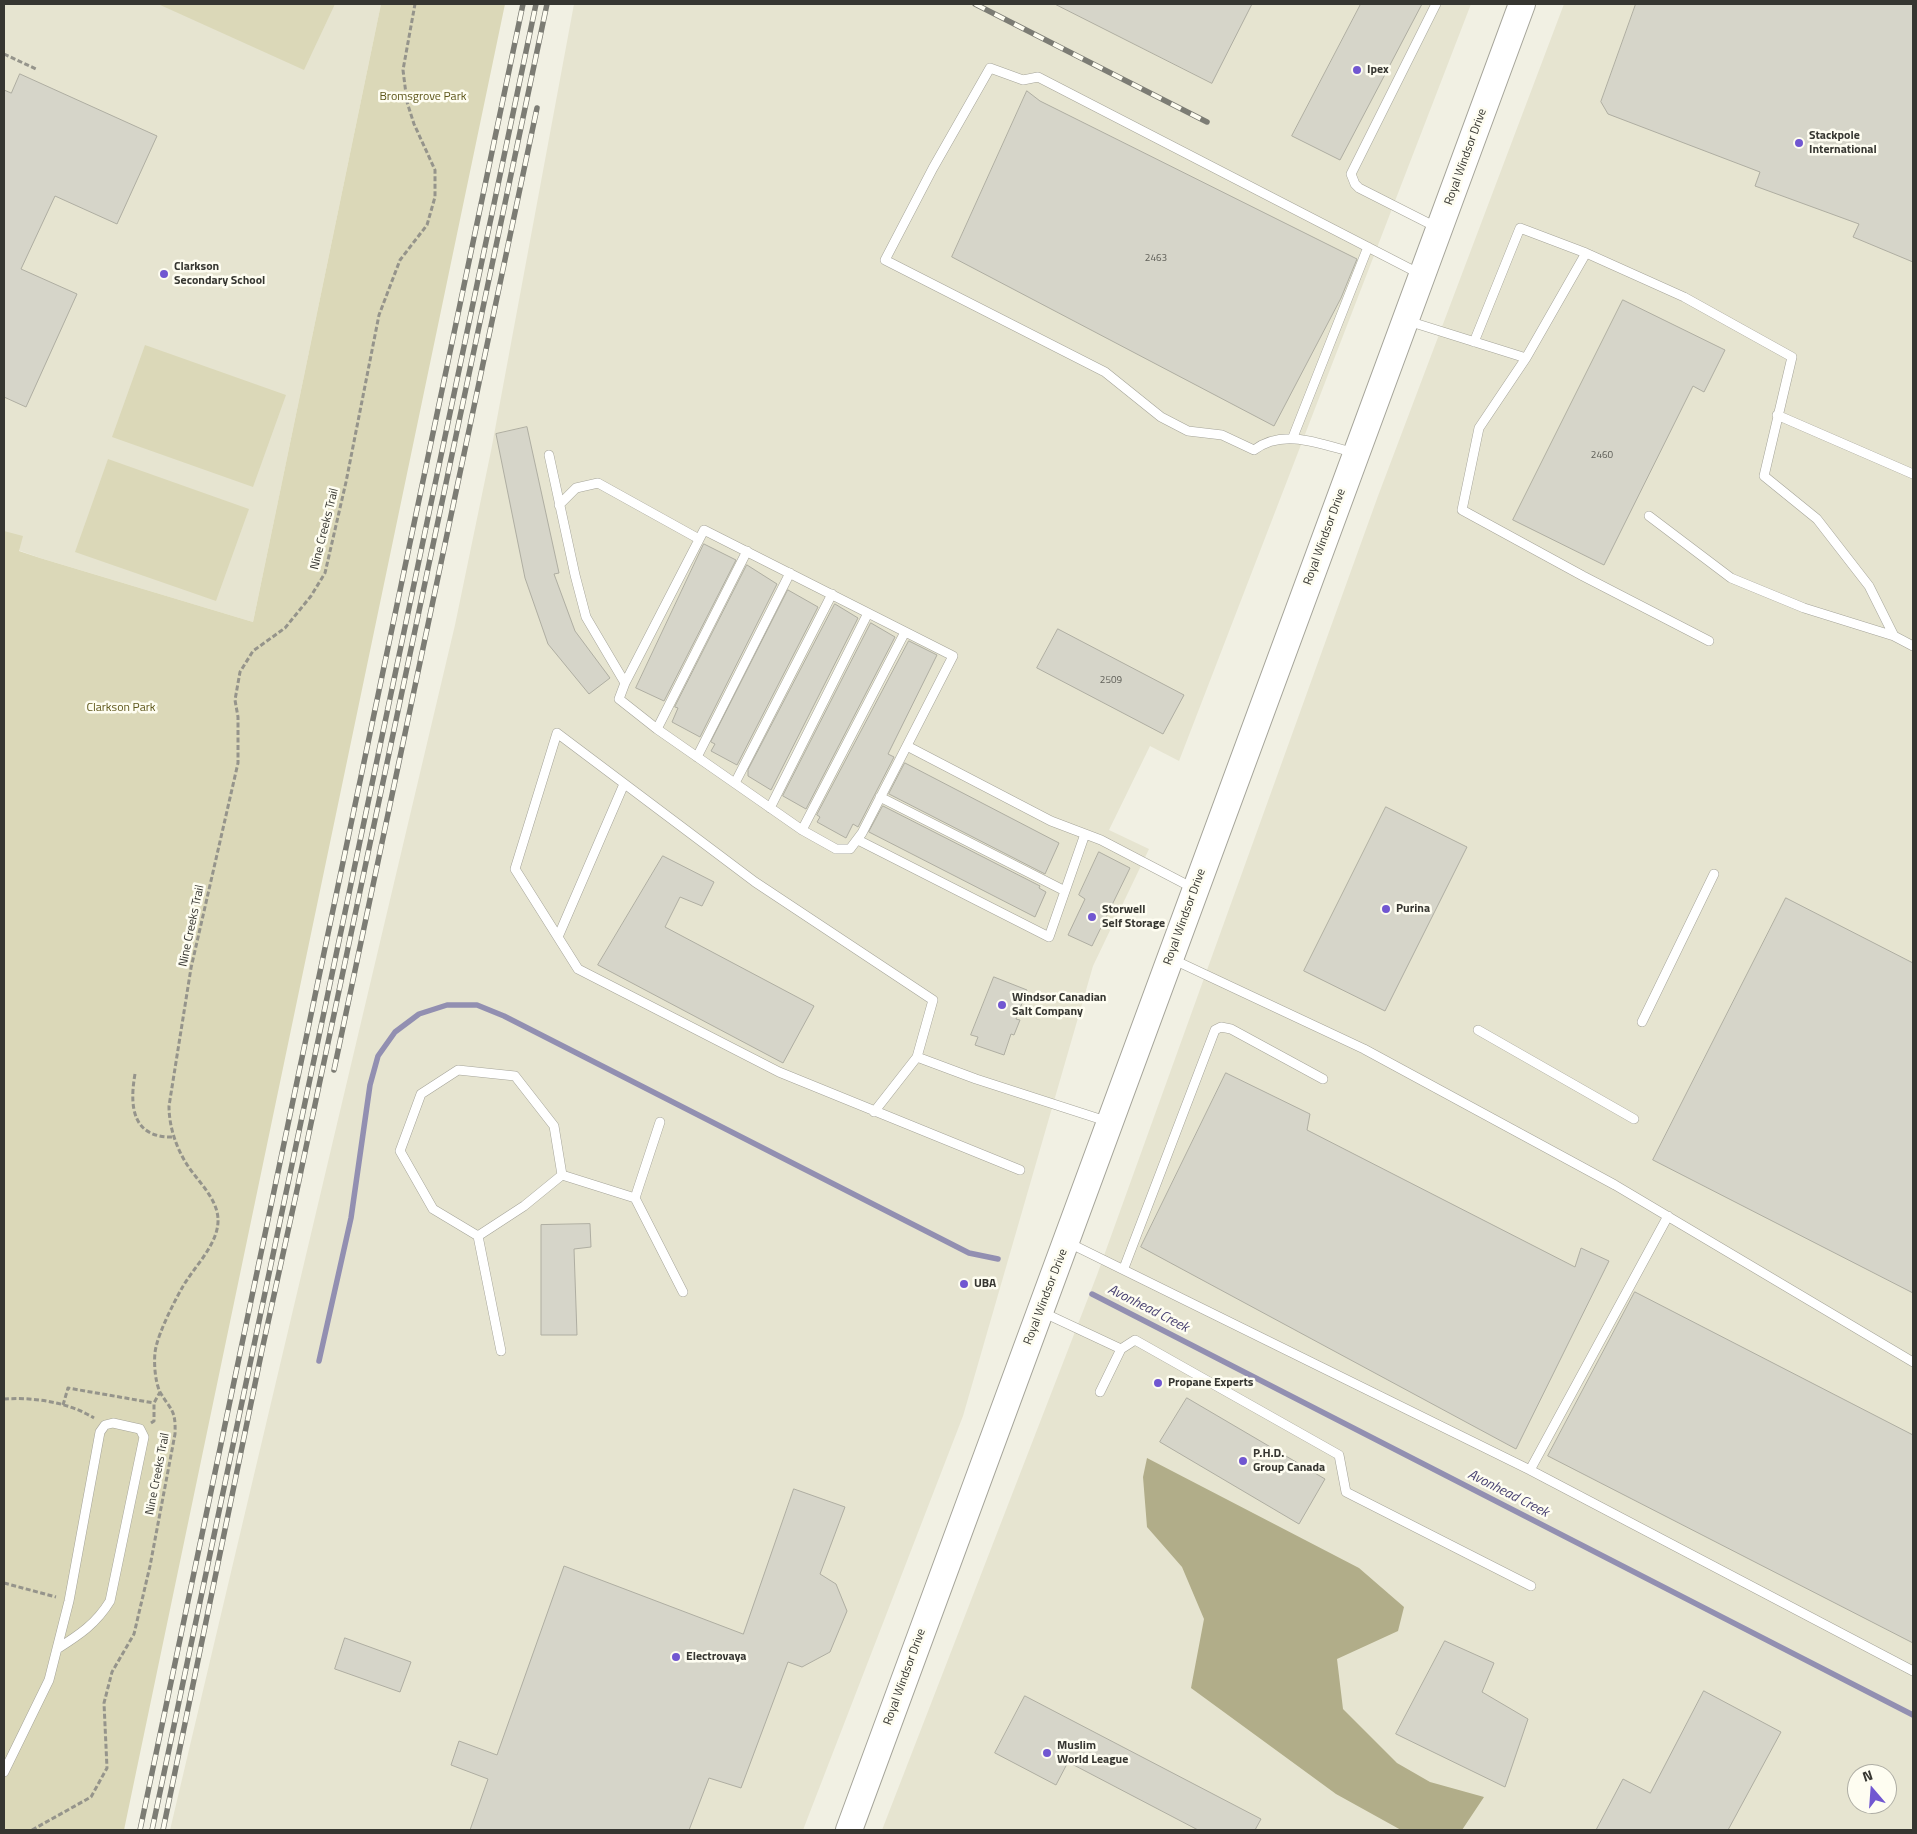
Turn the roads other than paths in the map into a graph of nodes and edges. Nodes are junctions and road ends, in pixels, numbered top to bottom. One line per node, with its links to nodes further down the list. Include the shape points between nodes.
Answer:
1 (1436, 4): 3 (lane, via 1351,174 1359,188)
2 (1522, 4): 3 (main road, Royal Windsor Drive)
3 (1439, 228): 6 (main road, Royal Windsor Drive)
4 (1368, 248): 6 (lane); 11 (lane); 11 (lane, via 1038,76 1023,80 990,68 885,260 1105,372 1148,409 1184,429 1222,435 1254,450 1269,442)
5 (1586, 253): 8 (lane, via 1520,228); 9 (lane); 10 (lane, via 1684,297 1792,357)
6 (1422, 275): 7 (main road, Royal Windsor Drive)
7 (1405, 320): 8 (lane); 12 (main road, Royal Windsor Drive)
8 (1474, 342): 9 (lane)
9 (1526, 358): 24 (lane, via 1479,428 1462,510)
10 (1777, 415): 14 (lane); 23 (lane, via 1764,476 1817,519 1868,586)
11 (1293, 437): 12 (lane)
12 (1356, 453): 38 (main road, Royal Windsor Drive)
13 (549, 455): 15 (lane)
14 (1913, 474)
15 (560, 505): 17 (lane, via 576,488 598,484); 26 (lane, via 586,617)
16 (1649, 516): 23 (lane, via 1731,578 1804,608)
17 (699, 539): 18 (lane, via 704,530); 26 (lane)
18 (747, 551): 19 (lane); 27 (lane)
19 (790, 573): 20 (lane); 29 (lane)
20 (832, 594): 21 (lane); 30 (lane)
21 (868, 613): 22 (lane); 33 (lane)
22 (905, 632): 28 (lane, via 953,656); 34 (lane)
23 (1894, 636): 25 (lane)
24 (1709, 641)
25 (1913, 646)
26 (625, 683): 27 (lane, via 619,699)
27 (657, 729): 29 (lane)
28 (907, 746): 32 (lane); 35 (lane, via 1051,821)
29 (698, 757): 30 (lane)
30 (735, 783): 33 (lane)
31 (624, 784): 40 (lane); 40 (lane, via 557,733 515,869); 44 (lane, via 755,882 933,1000)
32 (880, 797): 36 (lane); 39 (lane)
33 (770, 808): 34 (lane)
34 (802, 830): 36 (lane, via 843,851 850,849)
35 (1085, 834): 38 (lane); 39 (lane)
36 (858, 840): 39 (lane, via 1049,937)
37 (1714, 874): 42 (lane)
38 (1196, 890): 41 (main road, Royal Windsor Drive)
39 (1065, 891)
40 (558, 937): 46 (lane, via 578,970 779,1072)
41 (1170, 958): 49 (main road, Royal Windsor Drive); 53 (lane, via 1364,1049)
42 (1642, 1022)
43 (1478, 1030): 47 (lane)
44 (917, 1057): 46 (lane); 49 (lane)
45 (1323, 1079): 56 (lane, via 1230,1029 1220,1027 1215,1030)
46 (874, 1112): 50 (lane)
47 (1634, 1119)
48 (660, 1122): 52 (lane)
49 (1110, 1122): 55 (main road, Royal Windsor Drive)
50 (1020, 1170)
51 (562, 1174): 52 (lane); 54 (lane, via 524,1206); 54 (lane, via 554,1126 515,1076 458,1070 421,1094 400,1151 432,1209)
52 (635, 1198): 57 (lane)
53 (1668, 1216): 61 (lane); 63 (lane)
54 (478, 1236): 60 (lane)
55 (1067, 1242): 56 (lane); 58 (main road, Royal Windsor Drive)
56 (1124, 1268): 63 (lane)
57 (683, 1292)
58 (1040, 1311): 59 (lane); 68 (main road, Royal Windsor Drive)
59 (1121, 1349): 62 (lane); 64 (lane, via 1135,1340 1339,1454 1346,1492)
60 (501, 1351)
61 (1913, 1362)
62 (1100, 1392)
63 (1530, 1470): 66 (lane)
64 (1531, 1586)
65 (57, 1649): 65 (lane, via 88,1629 110,1601 144,1438 140,1429 113,1423 105,1425 100,1432 70,1601); 67 (lane, via 49,1680)
66 (1913, 1671)
67 (4, 1772)
68 (849, 1830)

